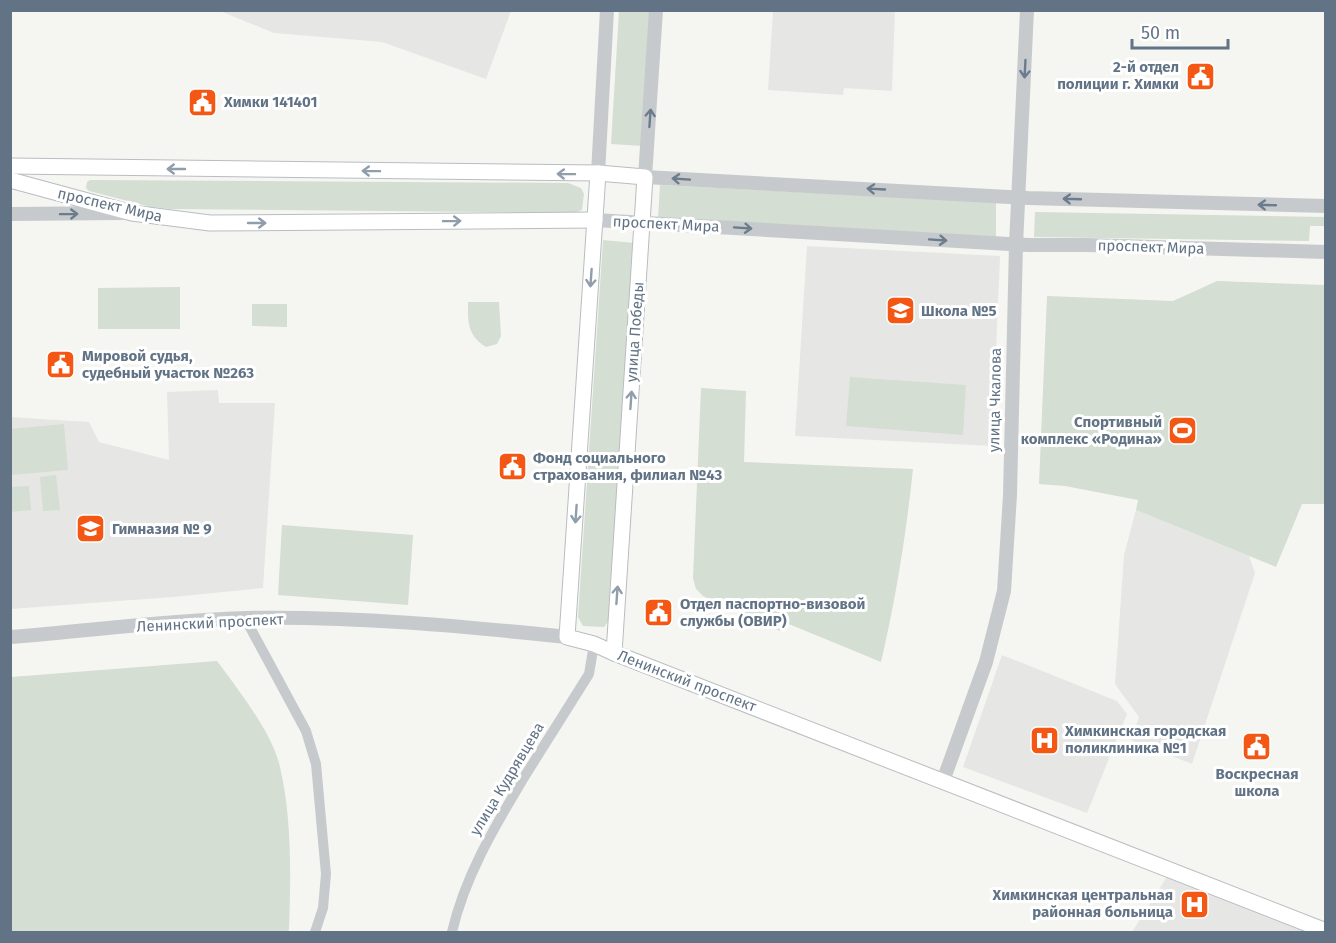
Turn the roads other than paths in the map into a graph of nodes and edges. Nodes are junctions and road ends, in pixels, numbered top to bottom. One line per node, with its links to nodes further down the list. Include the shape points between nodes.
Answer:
1 (607, 10): 5 (street)
2 (656, 10): 6 (street, улица Победы, one-way to 2)
3 (1027, 10): 8 (street, улица Чкалова, one-way to 8)
4 (10, 166): 5 (main road, проспект Мира, one-way to 4)
5 (598, 173): 6 (main road, проспект Мира); 12 (main road)
6 (645, 177): 8 (street, проспект Мира, one-way to 6); 13 (main road, улица Победы)
7 (10, 180): 10 (main road, проспект Мира)
8 (1018, 197): 9 (street, проспект Мира, one-way to 8); 14 (street, улица Чкалова)
9 (1326, 207)
10 (132, 213): 11 (street, one-way to 10); 12 (main road, проспект Мира, one-way to 12, via 210,223)
11 (10, 214)
12 (595, 220): 13 (street, проспект Мира); 18 (main road, one-way to 18)
13 (643, 223): 14 (street, проспект Мира, one-way to 14); 20 (main road, улица Победы, one-way to 13)
14 (1016, 245): 15 (street, проспект Мира); 21 (street, улица Чкалова, via 1004,591 986,662)
15 (1326, 252)
16 (244, 618): 17 (street, Ленинский проспект); 18 (street, Ленинский проспект, via 430,623); 23 (street, via 306,731 316,764 326,874 323,908)
17 (10, 637)
18 (567, 637): 19 (main road, Ленинский проспект)
19 (594, 644): 20 (main road, Ленинский проспект); 24 (street, улица Кудрявцева, via 589,674 492,830 465,888)
20 (614, 653): 21 (main road, Ленинский проспект)
21 (943, 780): 22 (main road, Ленинский проспект)
22 (1326, 931)
23 (315, 933)
24 (452, 933)

